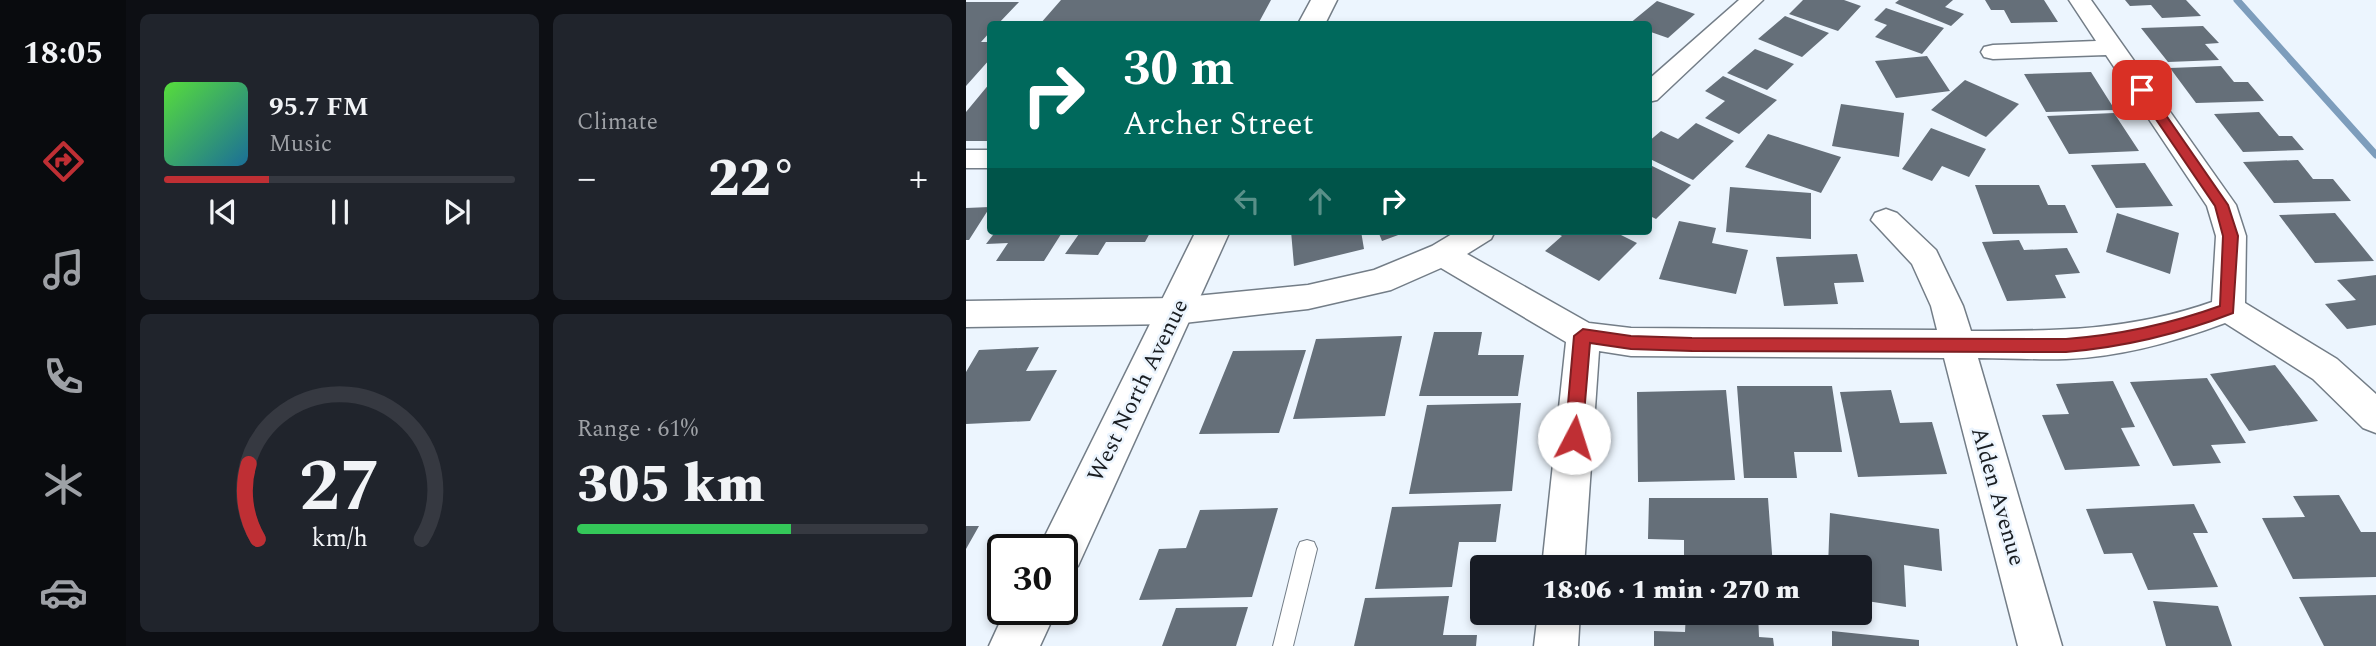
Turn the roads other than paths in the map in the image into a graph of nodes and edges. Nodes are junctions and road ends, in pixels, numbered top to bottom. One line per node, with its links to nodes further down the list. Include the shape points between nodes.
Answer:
1 (1324, 0): 4 (street)
2 (1752, 0): 7 (street)
3 (2080, 0): 5 (street)
4 (1314, 21)
5 (2112, 48): 6 (street); 14 (street, via 2221,205 2231,236)
6 (1993, 52)
7 (1652, 90)
8 (966, 159): 9 (street)
9 (987, 159)
10 (1886, 220): 18 (street, Alden Avenue, via 1925,258 1947,306)
11 (1211, 235): 15 (street, West North Avenue)
12 (1474, 235): 13 (street)
13 (1443, 254): 15 (street, via 1380,281 1308,297); 17 (street)
14 (2228, 309): 18 (street, via 2184,326 2108,342); 19 (street, via 2325,369)
15 (1175, 311): 16 (street); 20 (street, West North Avenue)
16 (966, 314)
17 (1583, 336): 18 (street, via 1692,345); 22 (street)
18 (1957, 346): 28 (street, Alden Avenue)
19 (2376, 416)
20 (1069, 534)
21 (1307, 549): 26 (lane)
22 (1564, 555)
23 (1024, 625): 25 (street)
24 (1558, 625): 27 (street)
25 (1014, 646)
26 (1283, 646)
27 (1556, 646)
28 (2040, 646)

